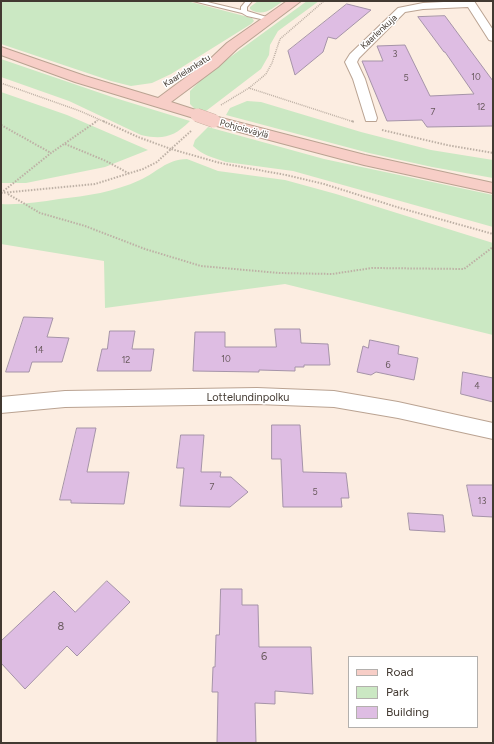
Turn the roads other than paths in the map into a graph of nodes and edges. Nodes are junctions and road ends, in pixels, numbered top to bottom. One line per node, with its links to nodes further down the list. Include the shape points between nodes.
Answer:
1 (196, 1): 5 (lane)
2 (249, 1): 5 (lane, via 244,7)
3 (296, 1): 6 (main road, Kaarlelankatu)
4 (470, 3): 7 (street); 12 (street, Kaarlenkuja, via 402,10 354,56 351,62 359,79)
5 (244, 12): 6 (lane)
6 (270, 19): 8 (main road, Kaarlelankatu)
7 (493, 38)
8 (232, 46): 10 (main road, Kaarlelankatu, via 201,61); 11 (main road, Kaarlelankatu, via 213,64)
9 (1, 51): 10 (main road, Pohjoisväylä)
10 (144, 99): 11 (main road, Pohjoisväylä)
11 (159, 104): 13 (main road, Pohjoisväylä, bridge, via 195,122 215,115 364,160)
12 (371, 122)
13 (493, 188)
14 (1, 405): 15 (street, Lottelundinpolku, via 65,399 257,396 334,399)
15 (493, 431)

